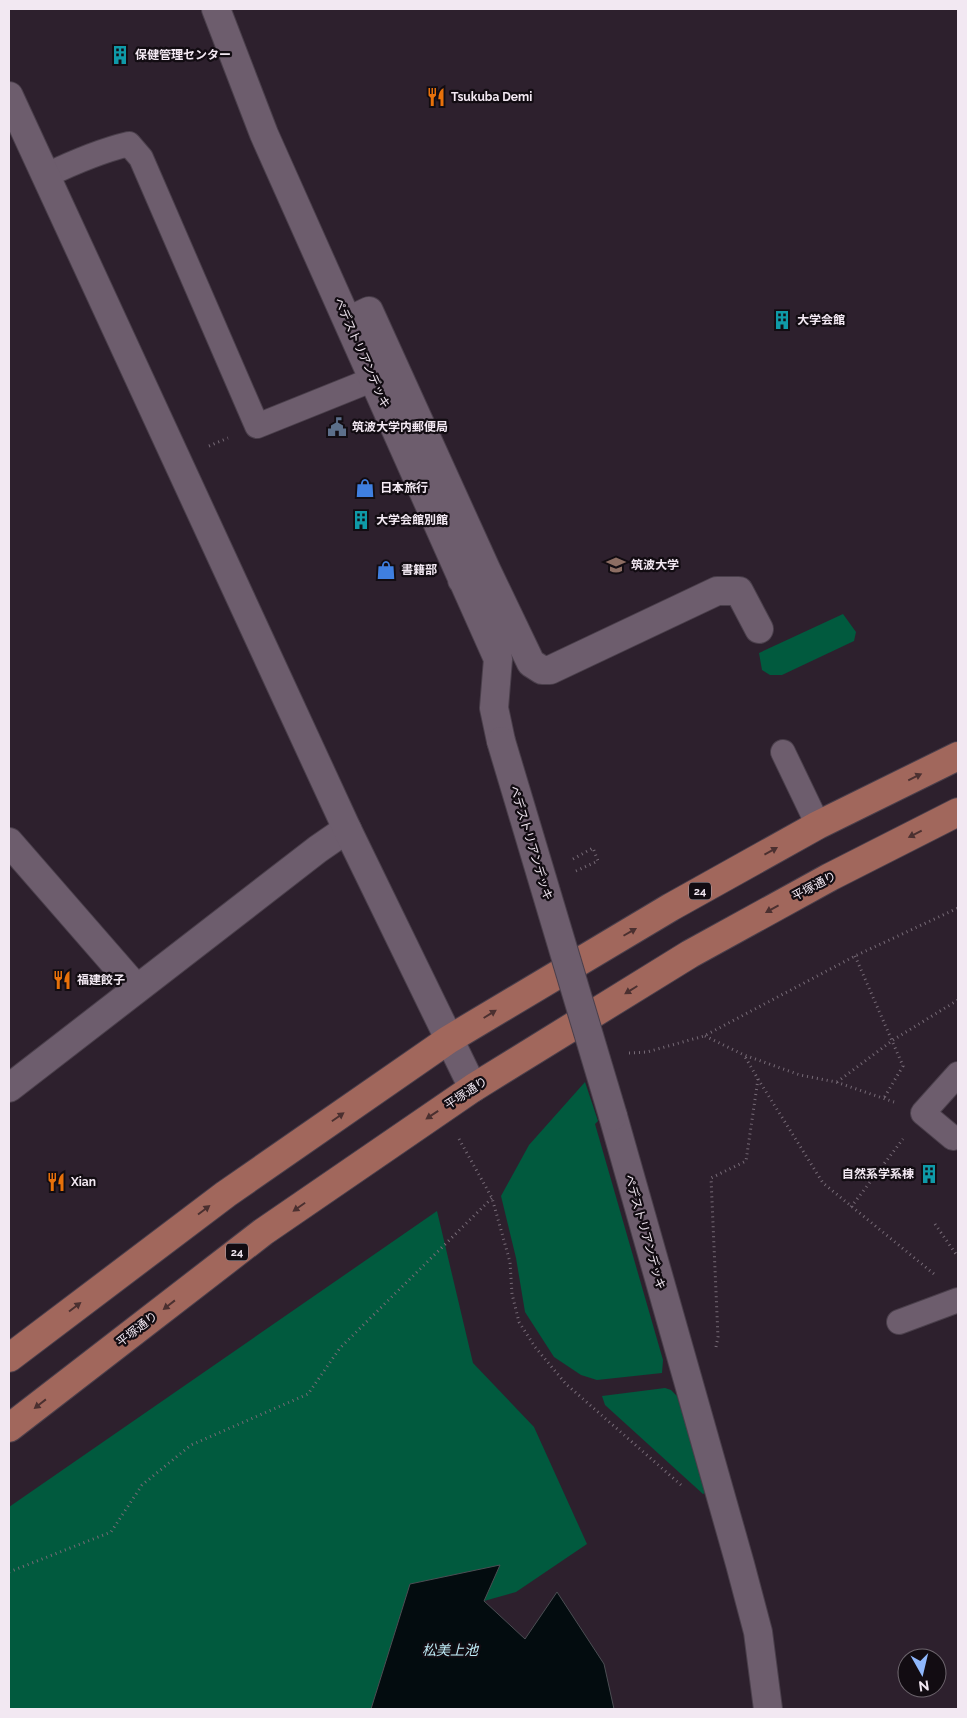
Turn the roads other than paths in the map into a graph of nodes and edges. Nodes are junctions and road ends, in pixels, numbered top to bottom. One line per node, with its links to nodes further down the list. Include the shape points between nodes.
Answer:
1 (216, 9): 4 (street, ペデストリアンデッキ, via 264,134)
2 (9, 96): 3 (street)
3 (45, 176): 5 (lane, via 98,153 129,144 141,158 257,426); 12 (street)
4 (348, 321): 5 (street, ペデストリアンデッキ); 6 (street, via 368,312)
5 (374, 379): 6 (street, ペデストリアンデッキ)
6 (474, 574): 7 (street, via 531,663 542,670 550,670 717,591 739,591); 24 (street, ペデストリアンデッキ, bridge, via 498,659 494,708 501,741 691,1387 758,1632)
7 (760, 628)
8 (783, 752): 11 (lane)
9 (958, 756): 11 (main road, 24, one-way to 9)
10 (958, 812): 18 (main road, 平塚通り / 24, one-way to 18, via 690,954)
11 (818, 825): 15 (main road, 24, one-way to 11, via 628,932)
12 (347, 829): 14 (street); 15 (street)
13 (9, 842): 14 (street)
14 (137, 989): 17 (street)
15 (448, 1040): 18 (street); 22 (main road, 24, one-way to 15, via 226,1194)
16 (958, 1074): 19 (lane, via 923,1112)
17 (9, 1088)
18 (473, 1088): 23 (main road, 平塚通り / 24, one-way to 23, via 263,1232)
19 (953, 1138)
20 (958, 1300): 21 (lane)
21 (899, 1322)
22 (9, 1358)
23 (9, 1428)
24 (768, 1709)

